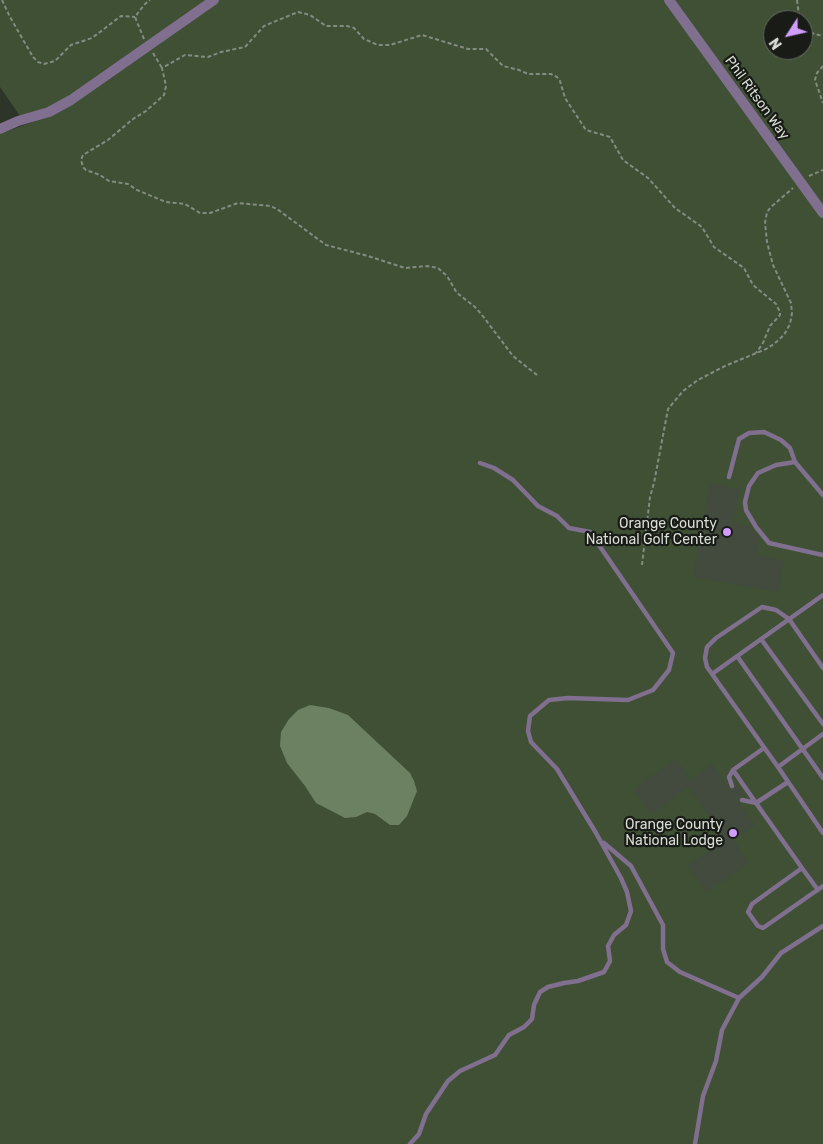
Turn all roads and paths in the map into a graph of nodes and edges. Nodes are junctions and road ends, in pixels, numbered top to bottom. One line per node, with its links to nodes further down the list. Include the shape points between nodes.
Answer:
1 (2, 0): 5 (path, via 33,57 44,64 55,61 71,45 92,38 121,16)
2 (150, 0): 5 (path)
3 (214, 0): 11 (street, via 71,100 49,112)
4 (669, 0): 13 (street, Phil Ritson Way)
5 (135, 17): 6 (path)
6 (145, 41)
7 (151, 51): 9 (path)
8 (823, 66): 10 (path, via 815,80)
9 (162, 68): 15 (path, via 185,55 208,57 245,46 264,26 298,12 326,26 354,28 364,39 378,45 427,36 462,48 486,50 502,66 528,74 551,74 560,81 565,98 586,130 610,138 623,160 648,178 675,208 702,227 714,247 744,268 753,285 776,304 780,315 770,326); 16 (path, via 166,86 164,95 108,140 83,155 81,160 86,170 109,182 128,184 166,202 185,204 200,213 210,213 238,203 270,206 326,245 405,268 438,268 457,293 475,307 513,356)
10 (823, 103)
11 (0, 128)
12 (823, 170): 13 (path)
13 (801, 182): 14 (street, Phil Ritson Way); 15 (path, via 778,199 765,217 770,254 790,298 792,313 787,330 780,339)
14 (823, 213)
15 (756, 353): 22 (path, via 698,380 683,391 668,409 650,496)
16 (537, 375)
17 (795, 462): 19 (lane, via 790,448 773,435 749,433 739,439); 20 (lane); 21 (lane, via 776,465 758,473 748,486 746,510 769,543)
18 (480, 463): 41 (lane, via 513,480 538,506 570,528 590,532 673,653 669,670 653,690 628,700 549,700 530,716 528,731 531,742 557,769)
19 (729, 476)
20 (823, 496)
21 (823, 555)
22 (642, 565)
23 (823, 595): 24 (lane)
24 (789, 619): 25 (lane); 27 (lane); 28 (lane, via 776,610 762,607 716,638 705,652)
25 (761, 639): 26 (lane); 29 (lane)
26 (737, 656): 28 (lane); 32 (lane)
27 (823, 668)
28 (712, 674): 31 (lane)
29 (823, 724)
30 (823, 734): 32 (lane)
31 (764, 748): 33 (lane); 34 (lane)
32 (802, 749): 33 (lane); 35 (lane)
33 (778, 767): 36 (lane)
34 (733, 770): 37 (lane, via 729,777); 39 (lane)
35 (823, 778)
36 (788, 782): 39 (lane); 40 (lane)
37 (732, 786)
38 (742, 800): 39 (lane)
39 (756, 804): 42 (lane)
40 (823, 833)
41 (600, 840): 46 (lane, via 631,866 663,925 663,949 667,962 680,972); 47 (lane, via 621,878 631,911 626,925 614,935 608,946 610,961 604,972 540,992 532,1019 509,1035 496,1055 460,1070 448,1081 426,1114 419,1134)
42 (802, 868): 44 (lane); 44 (lane, via 750,906 748,912 756,924 766,927)
43 (823, 886): 44 (lane)
44 (818, 890)
45 (823, 926): 46 (lane, via 781,953)
46 (739, 998): 48 (lane, via 722,1030 716,1061 703,1096)
47 (410, 1144)
48 (695, 1144)

